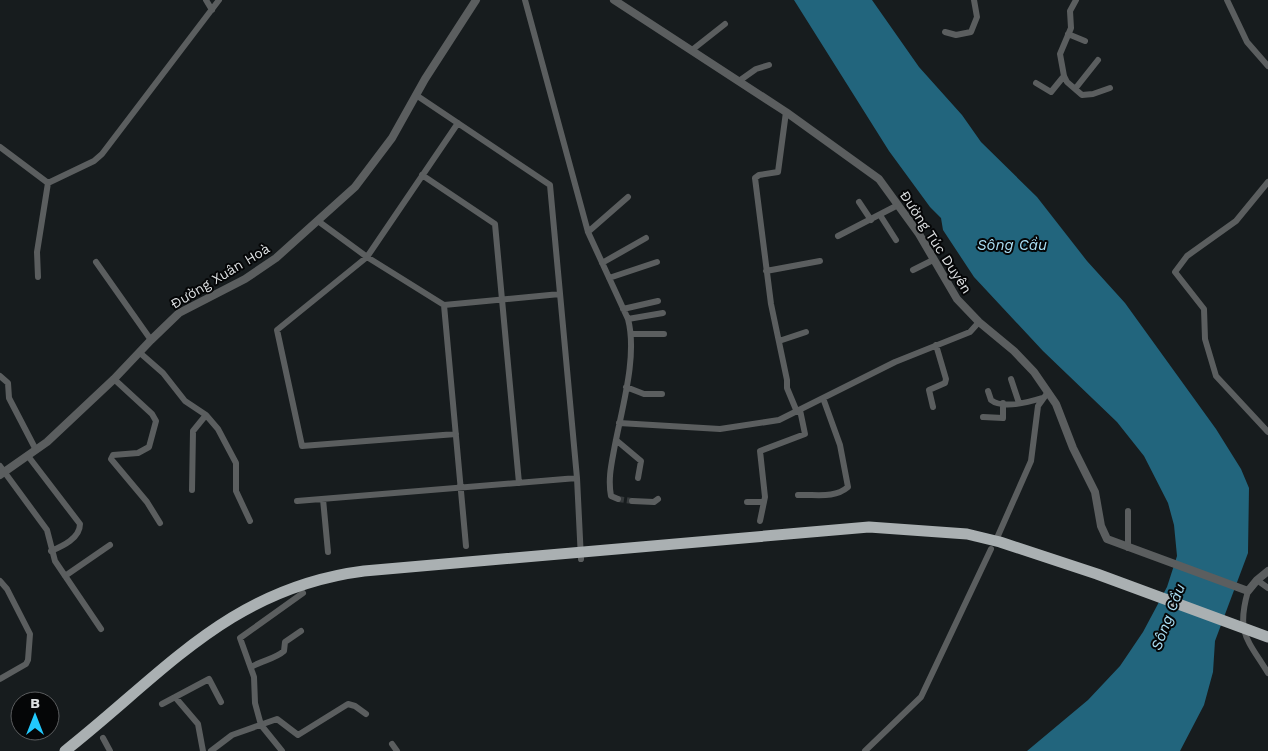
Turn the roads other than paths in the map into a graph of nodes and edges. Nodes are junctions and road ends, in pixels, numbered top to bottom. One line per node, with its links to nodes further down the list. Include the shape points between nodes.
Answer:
1 (206, 0): 9 (street)
2 (219, 0): 9 (street)
3 (476, 0): 23 (street, Đường Xuân Hoà)
4 (525, 0): 36 (street)
5 (974, 0): 11 (street, via 977,17 971,32 962,35)
6 (1076, 0): 12 (street, via 1070,11)
7 (1227, 0): 17 (street, via 1247,42)
8 (619, 1): 14 (street, Đường Túc Duyên)
9 (212, 10): 29 (street, via 102,154)
10 (725, 24): 14 (street)
11 (944, 32)
12 (1068, 34): 13 (street); 18 (street, via 1060,54)
13 (1085, 41)
14 (692, 50): 19 (street, Đường Túc Duyên)
15 (1098, 60): 22 (street)
16 (769, 65): 19 (street, via 756,69)
17 (1268, 66)
18 (1064, 76): 20 (street, via 1050,92); 22 (street)
19 (739, 81): 24 (street, Đường Túc Duyên)
20 (1036, 83)
21 (1110, 88): 22 (street, via 1086,96)
22 (1075, 89)
23 (416, 95): 25 (street); 35 (street, Đường Xuân Hoà, via 392,138 355,188)
24 (786, 112): 32 (street, Đường Túc Duyên, via 873,174); 47 (street, via 778,172 755,178)
25 (458, 122): 27 (street); 50 (street, via 550,185)
26 (0, 147): 29 (street)
27 (422, 175): 40 (street); 51 (street, via 494,224)
28 (1268, 182): 80 (street, via 1236,221 1187,256 1175,272 1204,309 1205,339 1216,376)
29 (48, 183): 48 (street, via 37,252)
30 (628, 197): 36 (street)
31 (859, 202): 34 (street)
32 (898, 205): 33 (street); 41 (street, Đường Túc Duyên)
33 (880, 215): 34 (street); 39 (street)
34 (871, 220): 37 (street)
35 (318, 221): 40 (street); 61 (street, Đường Xuân Hoà, via 276,258 245,279 179,313)
36 (588, 232): 45 (street)
37 (838, 236)
38 (646, 238): 45 (street)
39 (896, 240)
40 (368, 257): 53 (street); 81 (street, via 277,330 302,446)
41 (933, 260): 46 (street); 57 (street, Đường Túc Duyên, via 957,298)
42 (820, 261): 47 (street)
43 (96, 262): 61 (street)
44 (657, 262): 49 (street)
45 (602, 263): 49 (street)
46 (913, 270)
47 (766, 271): 62 (street)
48 (38, 277)
49 (609, 278): 54 (street)
50 (560, 294): 51 (street); 86 (street)
51 (502, 299): 53 (street); 88 (street)
52 (658, 301): 54 (street)
53 (444, 305): 81 (street)
54 (623, 309): 56 (street)
55 (663, 313): 56 (street)
56 (628, 319): 59 (street)
57 (979, 322): 63 (street, via 970,332); 71 (street, Đường Túc Duyên, via 1034,372)
58 (806, 332): 62 (street)
59 (632, 334): 60 (street); 68 (street)
60 (664, 334)
61 (150, 340): 64 (street, Đường Xuân Hoà)
62 (779, 341): 76 (street, via 787,388)
63 (936, 345): 72 (street); 75 (street, via 946,379 930,390)
64 (139, 352): 66 (street, Đường Xuân Hoà); 77 (street, via 163,373 185,402)
65 (0, 376): 83 (street, via 8,384 9,398)
66 (114, 379): 83 (street, Đường Xuân Hoà); 102 (street, via 152,414 156,422 149,447 138,454 113,455 111,459)
67 (1010, 380): 74 (street)
68 (626, 387): 70 (street, via 646,395); 79 (street)
69 (988, 391): 73 (street, via 992,402)
70 (662, 394)
71 (1045, 395): 74 (street); 103 (street, via 1038,406 1033,454); 106 (street, Đường Túc Duyên, via 1059,410 1095,492 1105,536)
72 (823, 398): 76 (street); 91 (street, via 840,445 848,487 822,497)
73 (1003, 403): 74 (street); 78 (street, via 1003,418)
74 (1019, 403)
75 (933, 407)
76 (798, 411): 79 (street, via 779,420 724,428); 98 (street, via 805,434 760,452 766,493)
77 (206, 415): 90 (street, via 193,431); 100 (street, via 233,455 236,491)
78 (984, 417)
79 (619, 423): 82 (street)
80 (1268, 432)
81 (456, 434): 89 (street)
82 (616, 440): 87 (street, via 641,461); 94 (street, via 609,481 610,496)
83 (36, 450): 84 (street, Đường Xuân Hoà)
84 (28, 456): 85 (street, Đường Xuân Hoà); 108 (street, via 80,524 78,534)
85 (1, 471): 108 (street, via 47,530)
86 (577, 478): 88 (street); 110 (street)
87 (638, 478)
88 (519, 483): 89 (street)
89 (461, 488): 92 (street); 105 (street)
90 (192, 490)
91 (798, 495)
92 (323, 499): 95 (street); 109 (street)
93 (658, 499): 96 (street, via 654,502)
94 (618, 500)
95 (297, 501)
96 (632, 501)
97 (747, 502): 98 (street)
98 (764, 502): 101 (street)
99 (1128, 511): 106 (street)
100 (250, 521)
101 (760, 521)
102 (160, 522)
103 (997, 538)
104 (110, 545): 112 (street)
105 (466, 546)
106 (1128, 548): 116 (street, Đường Túc Duyên)
107 (991, 550): 138 (street, via 921,697)
108 (51, 551): 112 (street)
109 (328, 552)
110 (581, 556): 120 (highway, via 870,533 945,538 1004,549 1096,577); 131 (highway, via 364,571 324,577 293,588 260,601 218,625 160,669); 132 (highway, via 343,579 290,594 217,632)
111 (1268, 571): 113 (street)
112 (65, 576): 118 (street)
113 (1257, 580): 115 (street); 116 (street)
114 (0, 581): 123 (street, via 7,589 30,639 26,664)
115 (1268, 588)
116 (1245, 590): 122 (street, via 1243,630)
117 (303, 593): 121 (street, via 240,638)
118 (101, 629)
119 (301, 631): 121 (street, via 285,642 284,651 276,658 265,659)
120 (1265, 639)
121 (251, 667): 128 (street)
122 (1268, 673)
123 (0, 679)
124 (175, 697): 125 (street, via 208,679); 126 (street); 134 (street, via 198,724)
125 (221, 702)
126 (162, 704)
127 (366, 714): 128 (street, via 348,704 298,735 276,719)
128 (261, 725): 135 (street, via 232,735); 136 (street)
129 (103, 738): 133 (street)
130 (392, 744): 137 (street)
131 (65, 751)
132 (75, 751)
133 (110, 751)
134 (203, 751)
135 (211, 751)
136 (282, 751)
137 (397, 751)
138 (865, 751)

